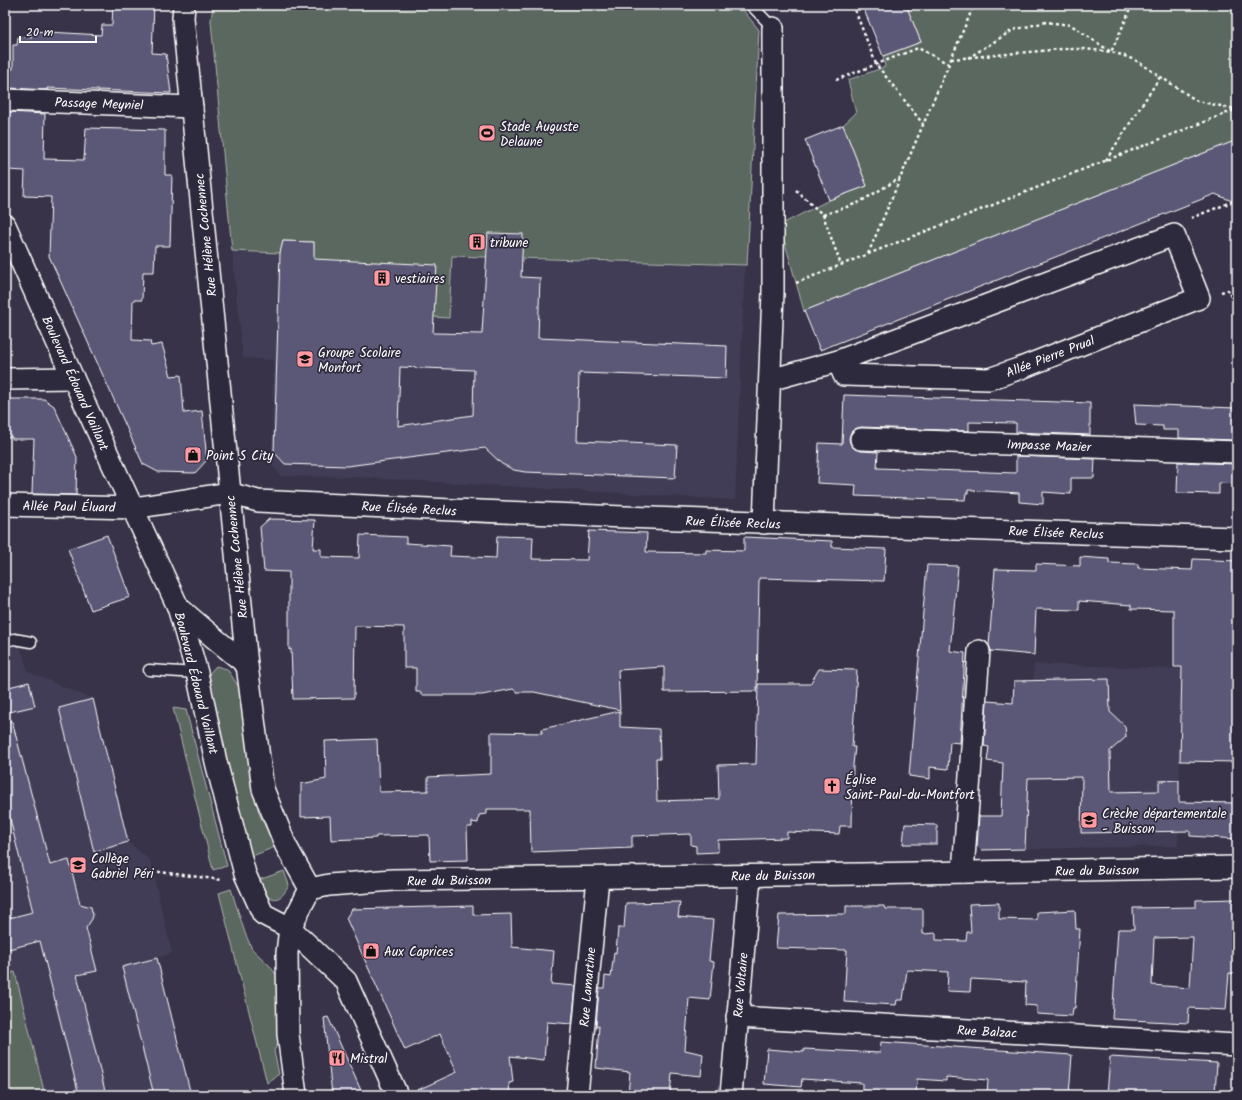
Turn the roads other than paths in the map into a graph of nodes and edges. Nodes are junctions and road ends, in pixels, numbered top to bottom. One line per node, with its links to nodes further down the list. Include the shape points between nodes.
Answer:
1 (184, 5): 5 (street, Rue Hélène Cochennec, via 183,18)
2 (751, 5): 3 (lane)
3 (773, 28): 10 (street, via 773,292)
4 (5, 100): 5 (street, Passage Meyniel)
5 (192, 107): 13 (street, Rue Hélène Cochennec)
6 (5, 225): 8 (street, Boulevard Édouard Vaillant)
7 (838, 361): 7 (street, Allée Pierre Prual, via 1174,235 1199,298 989,379 844,375); 10 (street)
8 (73, 378): 9 (street); 15 (street, Boulevard Édouard Vaillant)
9 (5, 379)
10 (770, 380): 16 (street)
11 (861, 439): 12 (street, Impasse Mazier)
12 (1237, 452)
13 (229, 493): 15 (street, Allée Paul Éluard); 16 (street, Rue Élisée Reclus, via 258,501); 22 (street, Rue Hélène Cochennec)
14 (5, 505): 15 (street, Allée Paul Éluard)
15 (134, 508): 18 (street, Boulevard Édouard Vaillant)
16 (764, 523): 17 (street, Rue Élisée Reclus)
17 (1237, 538)
18 (178, 607): 22 (street); 24 (street, Boulevard Édouard Vaillant)
19 (5, 641): 20 (lane, via 14,639)
20 (31, 642)
21 (979, 651): 26 (street)
22 (247, 665): 29 (street, Rue Hélène Cochennec, via 263,789 286,846)
23 (149, 670): 24 (lane)
24 (197, 673): 30 (street, Boulevard Édouard Vaillant, via 216,762 245,874 263,914)
25 (1237, 867): 26 (street, Rue du Buisson)
26 (962, 872): 27 (street, Rue du Buisson)
27 (750, 876): 28 (street, Rue du Buisson); 31 (street, Rue Voltaire)
28 (598, 878): 29 (street, Rue du Buisson, via 393,880); 35 (street, Rue Lamartine)
29 (310, 889): 30 (street)
30 (290, 928): 33 (street, via 287,953 288,1034); 34 (street, Boulevard Édouard Vaillant, via 346,981)
31 (737, 1017): 32 (street, Rue Balzac); 36 (street, Rue Voltaire)
32 (1237, 1045)
33 (296, 1095)
34 (397, 1095)
35 (577, 1095)
36 (731, 1095)

